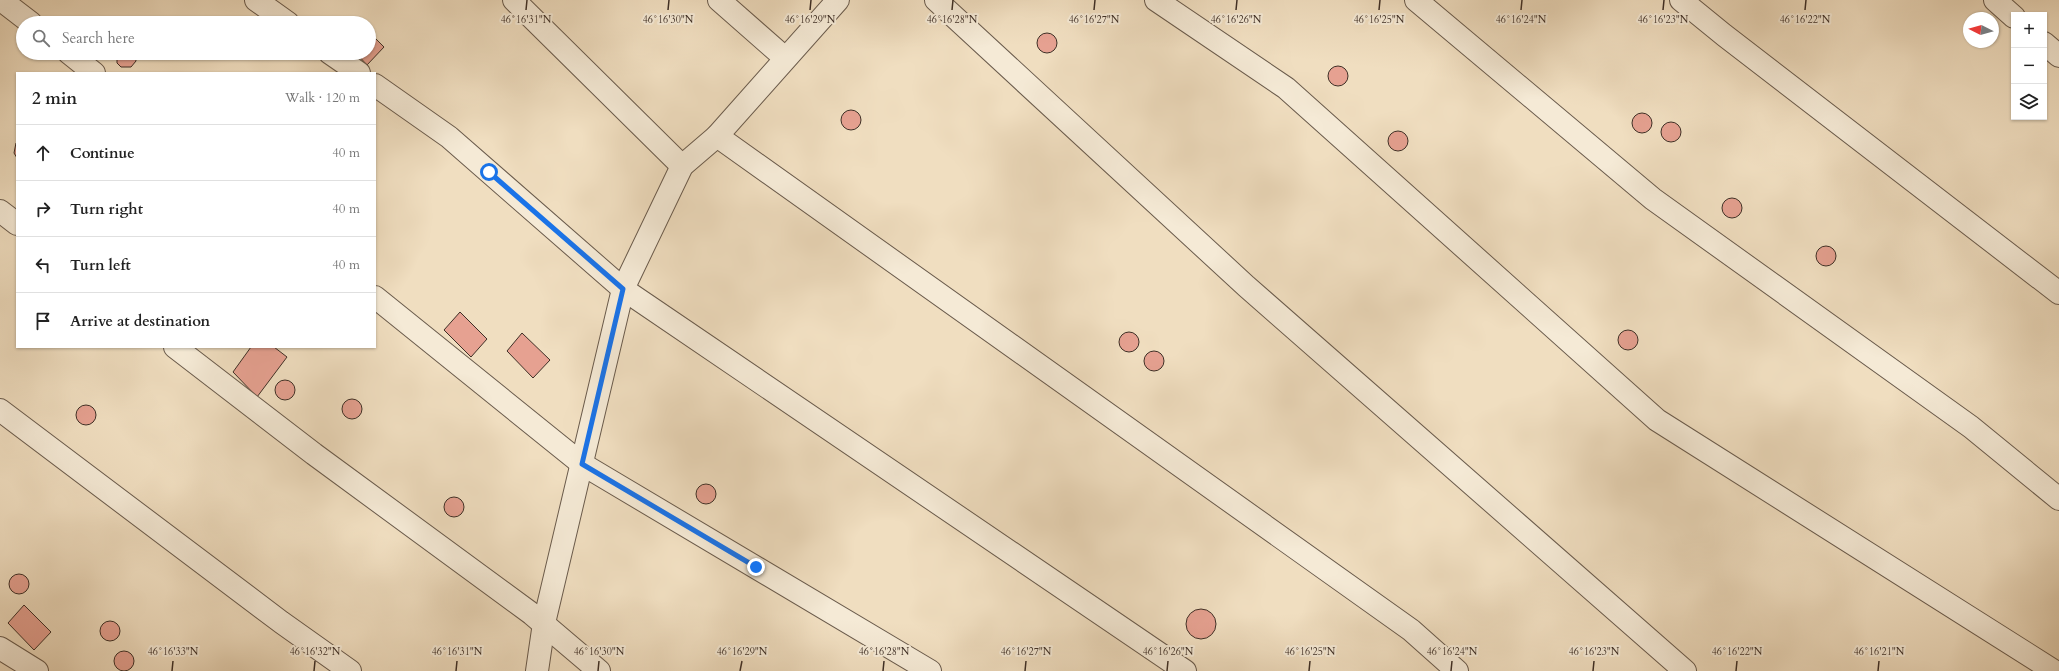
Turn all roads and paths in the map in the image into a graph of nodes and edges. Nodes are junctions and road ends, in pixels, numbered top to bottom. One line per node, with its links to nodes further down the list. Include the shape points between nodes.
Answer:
1 (2, 0): 12 (street)
2 (256, 0): 13 (street)
3 (514, 0): 23 (street)
4 (719, 0): 16 (street)
5 (838, 0): 16 (street)
6 (936, 0): 42 (street, via 1246,286)
7 (1156, 0): 43 (street, via 1286,88 1657,420)
8 (1416, 0): 32 (street, via 1654,199 1971,427)
9 (1681, 0): 27 (street)
10 (1995, 0): 11 (street)
11 (2011, 14)
12 (22, 16)
13 (278, 16)
14 (2047, 46): 15 (street)
15 (2059, 56)
16 (784, 58): 22 (street)
17 (78, 60): 19 (street)
18 (340, 60): 20 (street)
19 (93, 72)
20 (358, 72)
21 (376, 86): 26 (street, via 449,137)
22 (716, 136): 23 (street); 41 (street, via 1411,630)
23 (682, 166): 26 (street)
24 (0, 211): 25 (street)
25 (16, 223)
26 (623, 289): 31 (street); 40 (street)
27 (2059, 293)
28 (376, 298): 31 (street)
29 (176, 348): 33 (street, via 314,454)
30 (0, 410): 36 (street)
31 (582, 464): 33 (street); 39 (street)
32 (2059, 499)
33 (544, 623): 37 (street); 38 (street)
34 (0, 648): 35 (street)
35 (37, 671)
36 (350, 671)
37 (537, 671)
38 (599, 671)
39 (930, 671)
40 (1185, 671)
41 (1457, 671)
42 (1684, 671)
43 (2054, 671)

